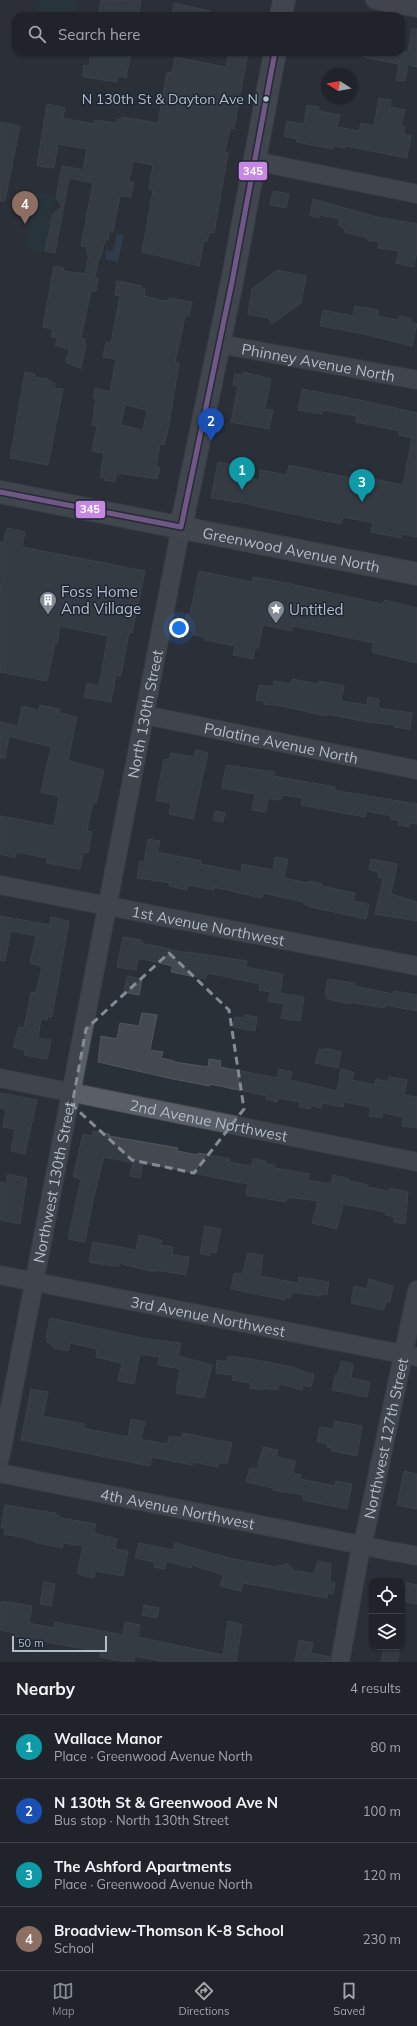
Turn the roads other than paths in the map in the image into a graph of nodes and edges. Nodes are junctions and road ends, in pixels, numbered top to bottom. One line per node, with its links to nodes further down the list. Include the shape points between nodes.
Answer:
1 (284, 0): 4 (main road)
2 (375, 0): 3 (street)
3 (417, 8)
4 (282, 12)
5 (274, 56): 6 (main road, North 130th Street)
6 (255, 161): 7 (street); 8 (main road, North 130th Street)
7 (417, 194)
8 (220, 344): 9 (street, Phinney Avenue North); 11 (main road, North 130th Street)
9 (417, 380)
10 (0, 492): 11 (main road, Greenwood Avenue North)
11 (181, 527): 12 (main road, Greenwood Avenue North); 13 (street, North 130th Street)
12 (417, 574)
13 (145, 715): 14 (street, Palatine Avenue North); 16 (street, North 130th Street)
14 (417, 770)
15 (0, 885): 16 (street, 1st Avenue Northwest)
16 (109, 906): 17 (street, 1st Avenue Northwest); 19 (street, Northwest 130th Street)
17 (417, 966)
18 (0, 1078): 19 (street, 2nd Avenue Northwest)
19 (72, 1093): 20 (street, 2nd Avenue Northwest); 22 (street, Northwest 130th Street)
20 (417, 1162)
21 (0, 1274): 22 (street, 3rd Avenue Northwest)
22 (35, 1281): 24 (street, 3rd Avenue Northwest); 25 (street, Northwest 130th Street)
23 (417, 1290): 24 (street, Northwest 127th Street)
24 (410, 1355): 27 (street, Northwest 127th Street)
25 (0, 1458)
26 (0, 1473): 27 (street, 4th Avenue Northwest)
27 (362, 1546): 28 (street, 4th Avenue Northwest); 29 (street, Northwest 127th Street)
28 (417, 1556)
29 (340, 1662)

